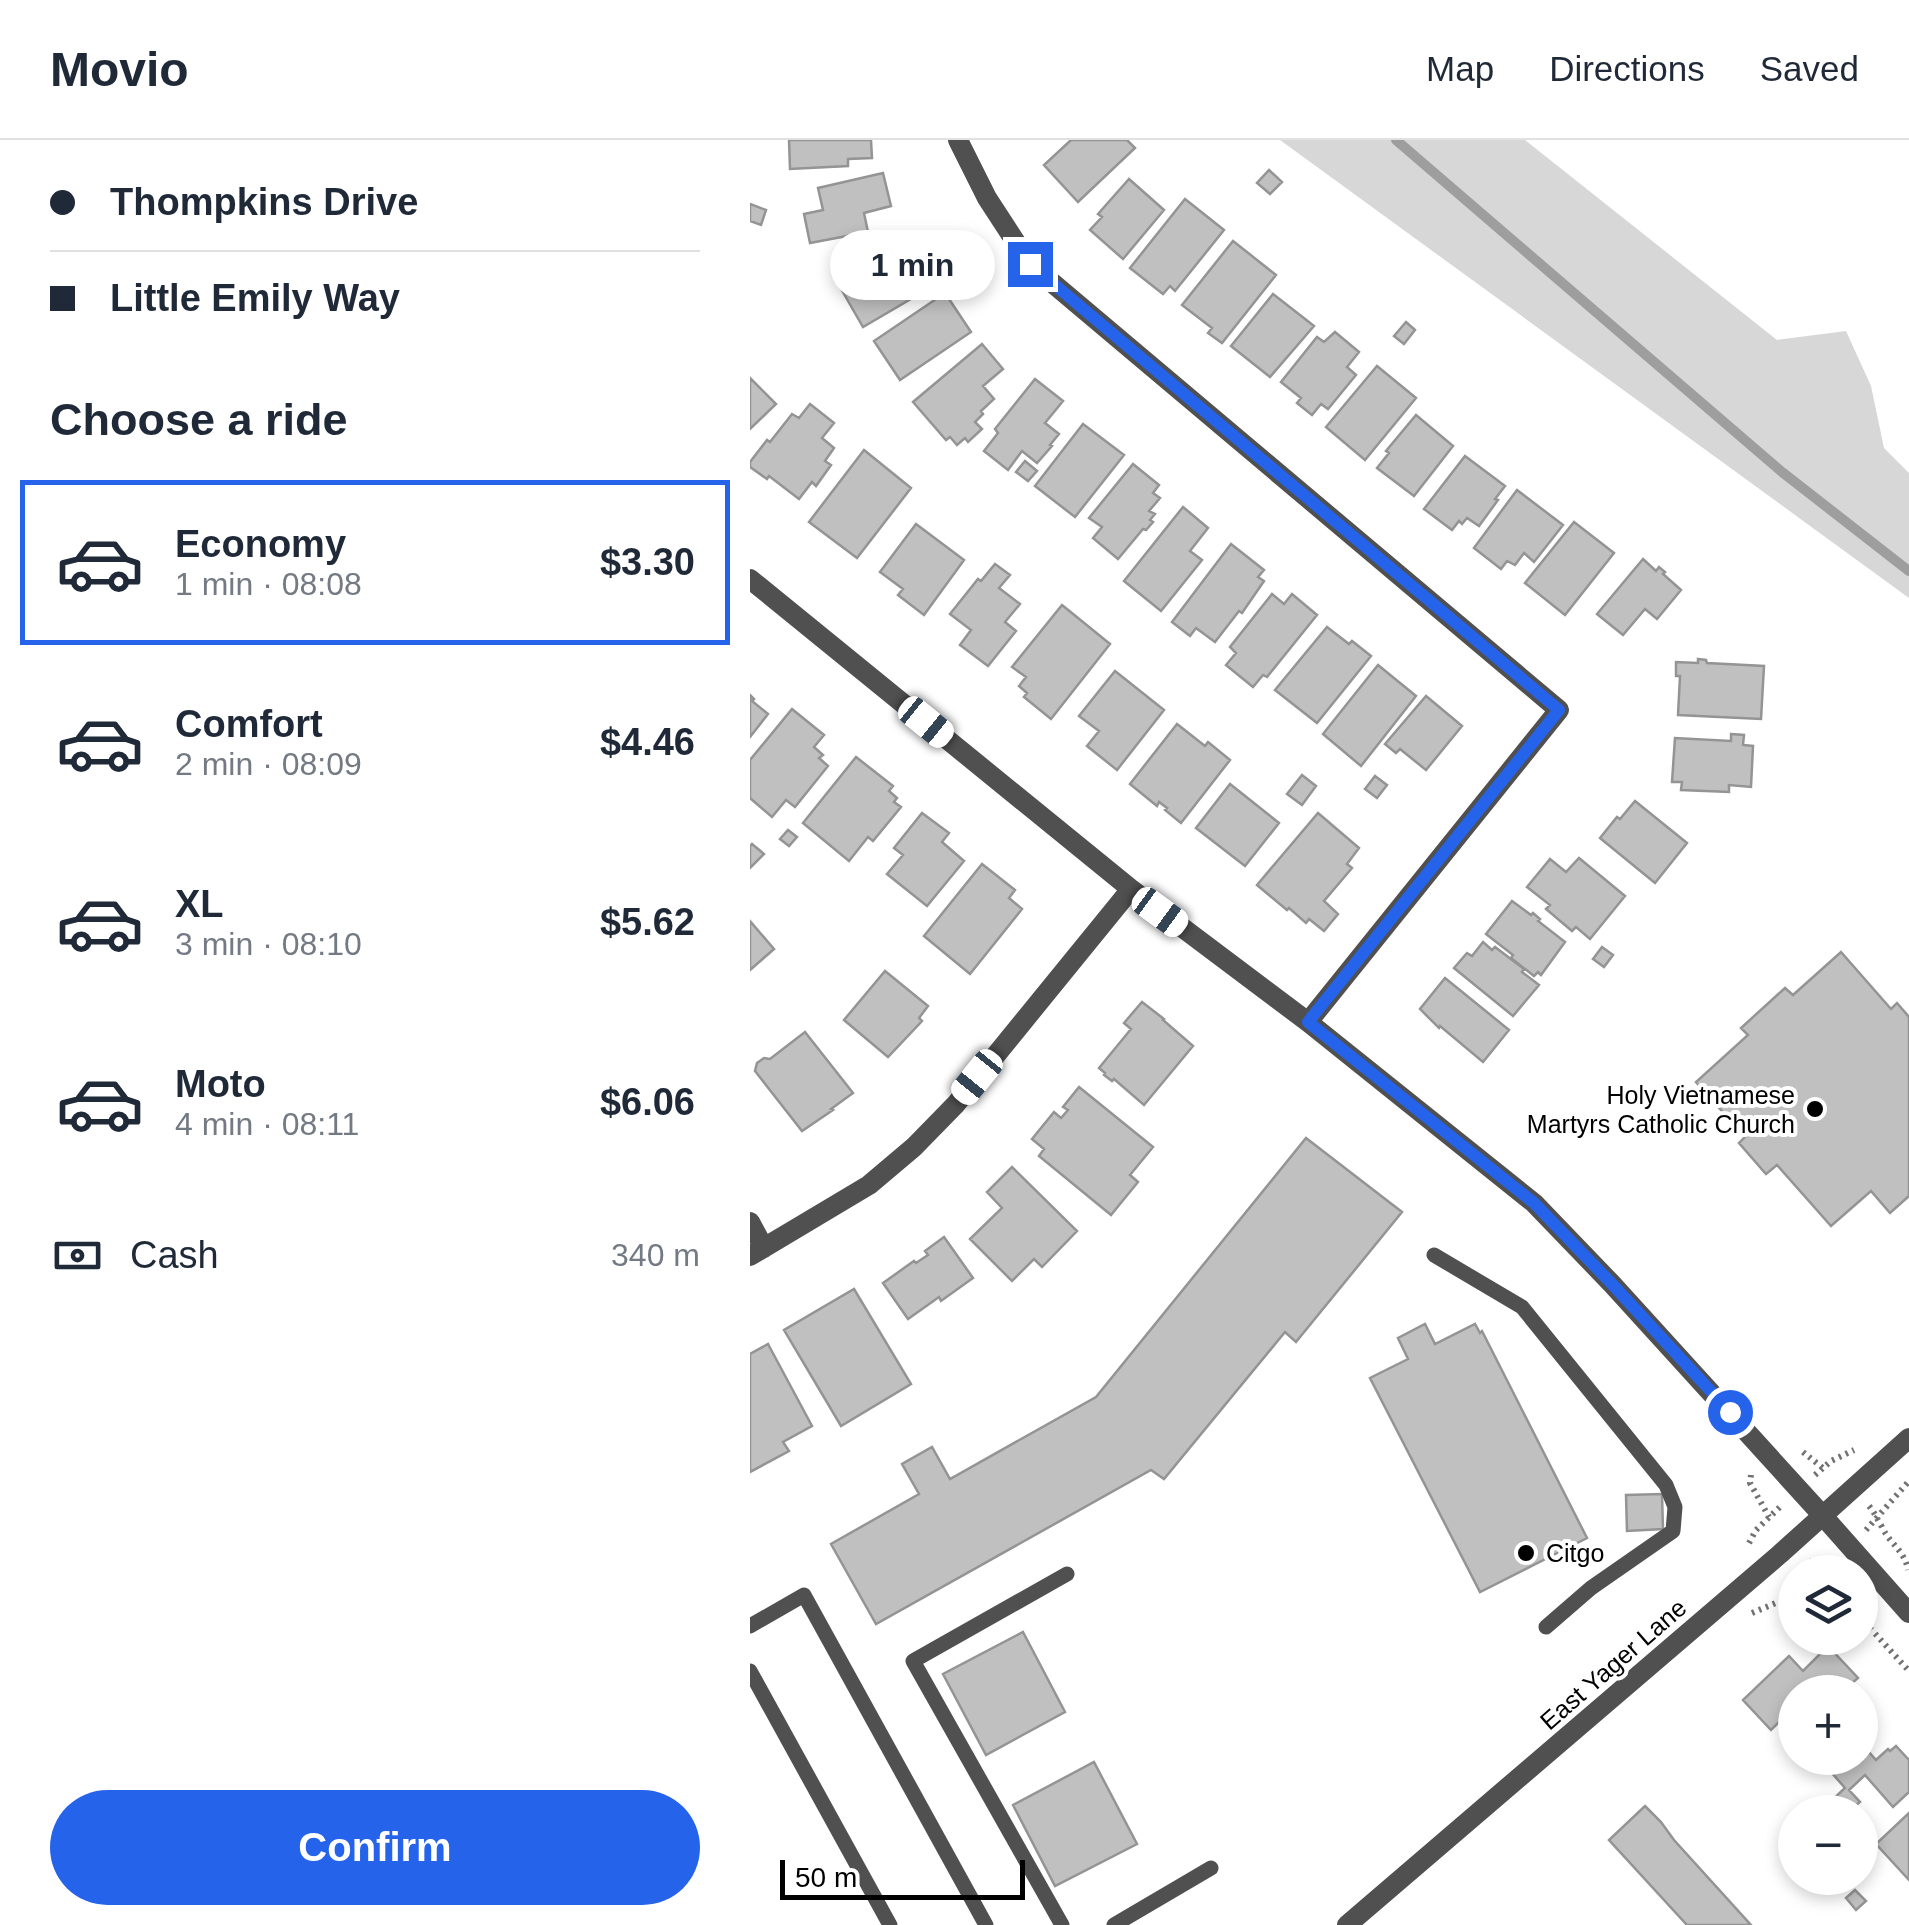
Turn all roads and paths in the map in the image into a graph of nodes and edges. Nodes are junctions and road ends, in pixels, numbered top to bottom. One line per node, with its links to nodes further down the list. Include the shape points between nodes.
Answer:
1 (958, 140): 4 (street, via 1030,264 1559,710)
2 (750, 579): 3 (street)
3 (1131, 889): 4 (street); 6 (street, via 914,1147 869,1185)
4 (1308, 1022): 14 (street, via 1534,1203)
5 (750, 1222): 6 (street)
6 (757, 1252)
7 (1434, 1255): 22 (lane, via 1522,1306 1666,1485 1675,1508 1674,1531)
8 (1909, 1438): 14 (street, East Yager Lane)
9 (1798, 1448): 10 (path)
10 (1828, 1472)
11 (1909, 1481): 15 (path)
12 (1750, 1483): 16 (path)
13 (1866, 1503): 15 (path)
14 (1823, 1516): 20 (street); 31 (street, East Yager Lane)
15 (1878, 1518): 17 (path); 18 (path)
16 (1779, 1529)
17 (1864, 1532)
18 (1909, 1573)
19 (1067, 1574): 29 (lane, via 913,1661)
20 (1909, 1613)
21 (750, 1626): 28 (lane, via 804,1595)
22 (1546, 1627)
23 (1878, 1637): 25 (path)
24 (750, 1671): 27 (lane)
25 (1909, 1671)
26 (1211, 1868): 30 (lane)
27 (890, 1925)
28 (986, 1925)
29 (1062, 1925)
30 (1114, 1925)
31 (1347, 1925)

